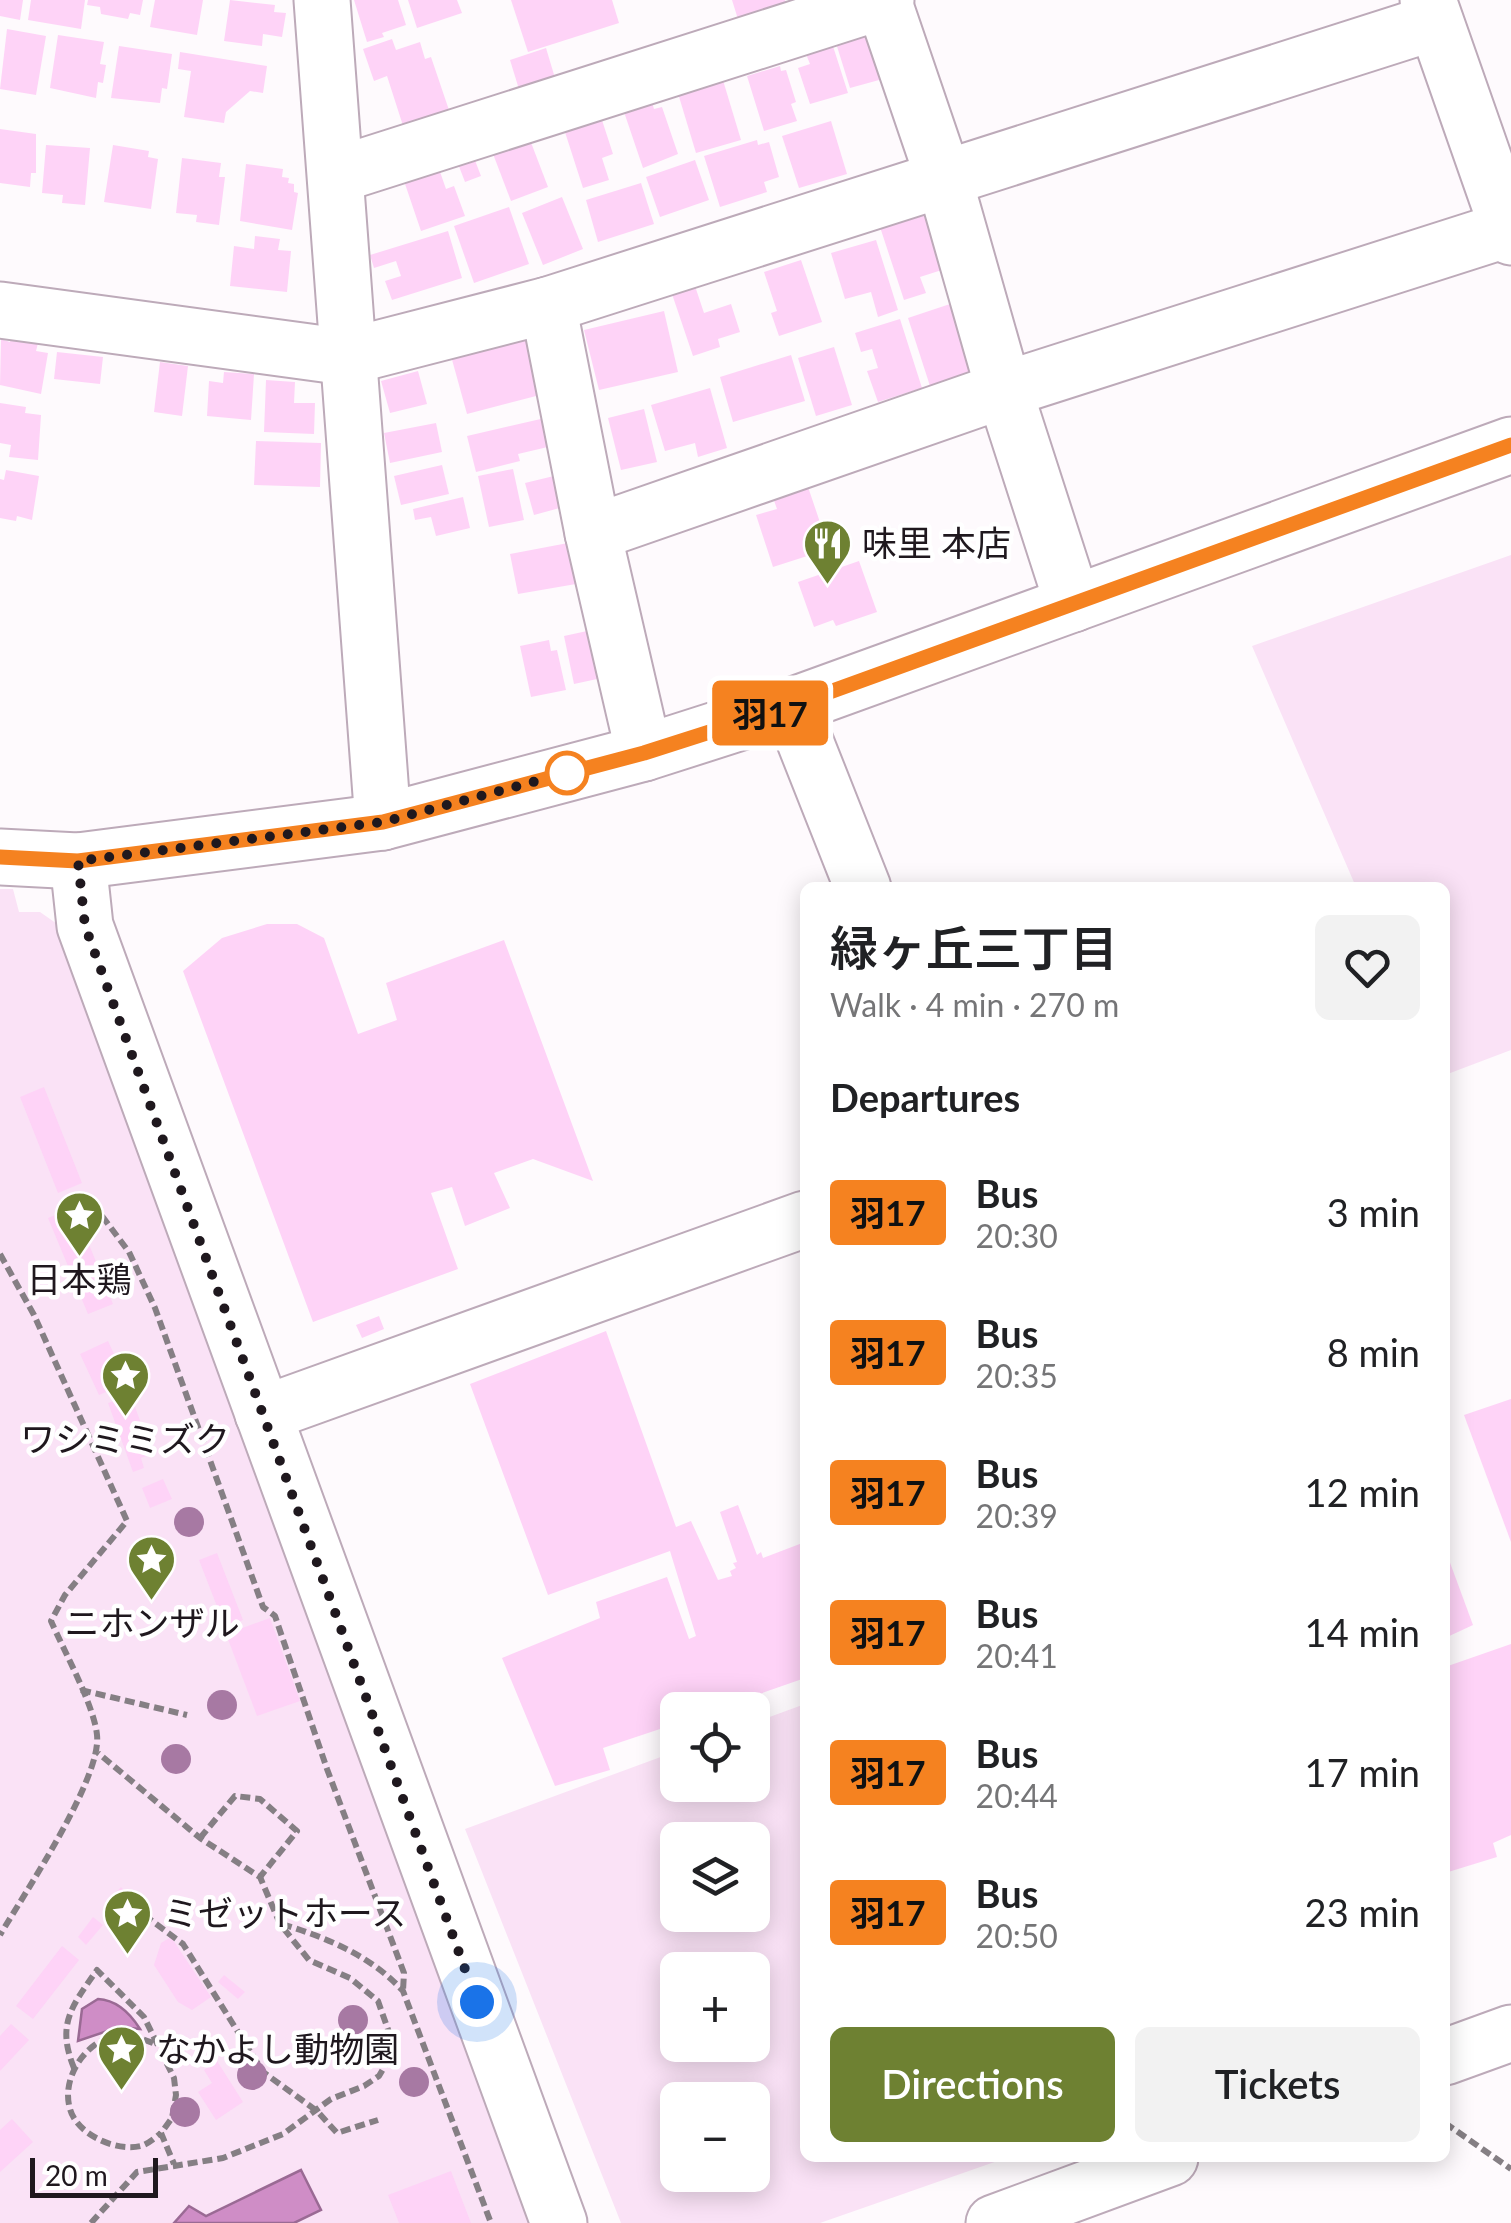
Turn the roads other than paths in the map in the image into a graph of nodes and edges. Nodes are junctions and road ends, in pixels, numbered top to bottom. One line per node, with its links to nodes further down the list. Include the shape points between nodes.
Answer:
1 (322, 0): 4 (street)
2 (884, 0): 4 (street); 5 (street)
3 (1432, 11): 5 (street); 6 (street)
4 (337, 176): 9 (street)
5 (944, 179): 7 (street); 10 (street)
6 (1510, 233): 10 (street)
7 (548, 305): 9 (street); 12 (street)
8 (0, 310): 9 (street)
9 (346, 357): 16 (street)
10 (1004, 390): 12 (street); 13 (street)
11 (1511, 446): 13 (street)
12 (594, 532): 15 (street)
13 (1073, 604): 14 (street)
14 (791, 706): 15 (street); 19 (street)
15 (644, 753): 16 (street)
16 (383, 822): 18 (street)
17 (0, 857): 18 (street)
18 (78, 861): 21 (street, via 85,926)
19 (861, 882)
20 (800, 1221): 21 (street)
21 (264, 1414): 25 (street)
22 (1511, 2034): 23 (street)
23 (1450, 2055)
24 (1159, 2162): 26 (street)
25 (559, 2223)
26 (994, 2223)

